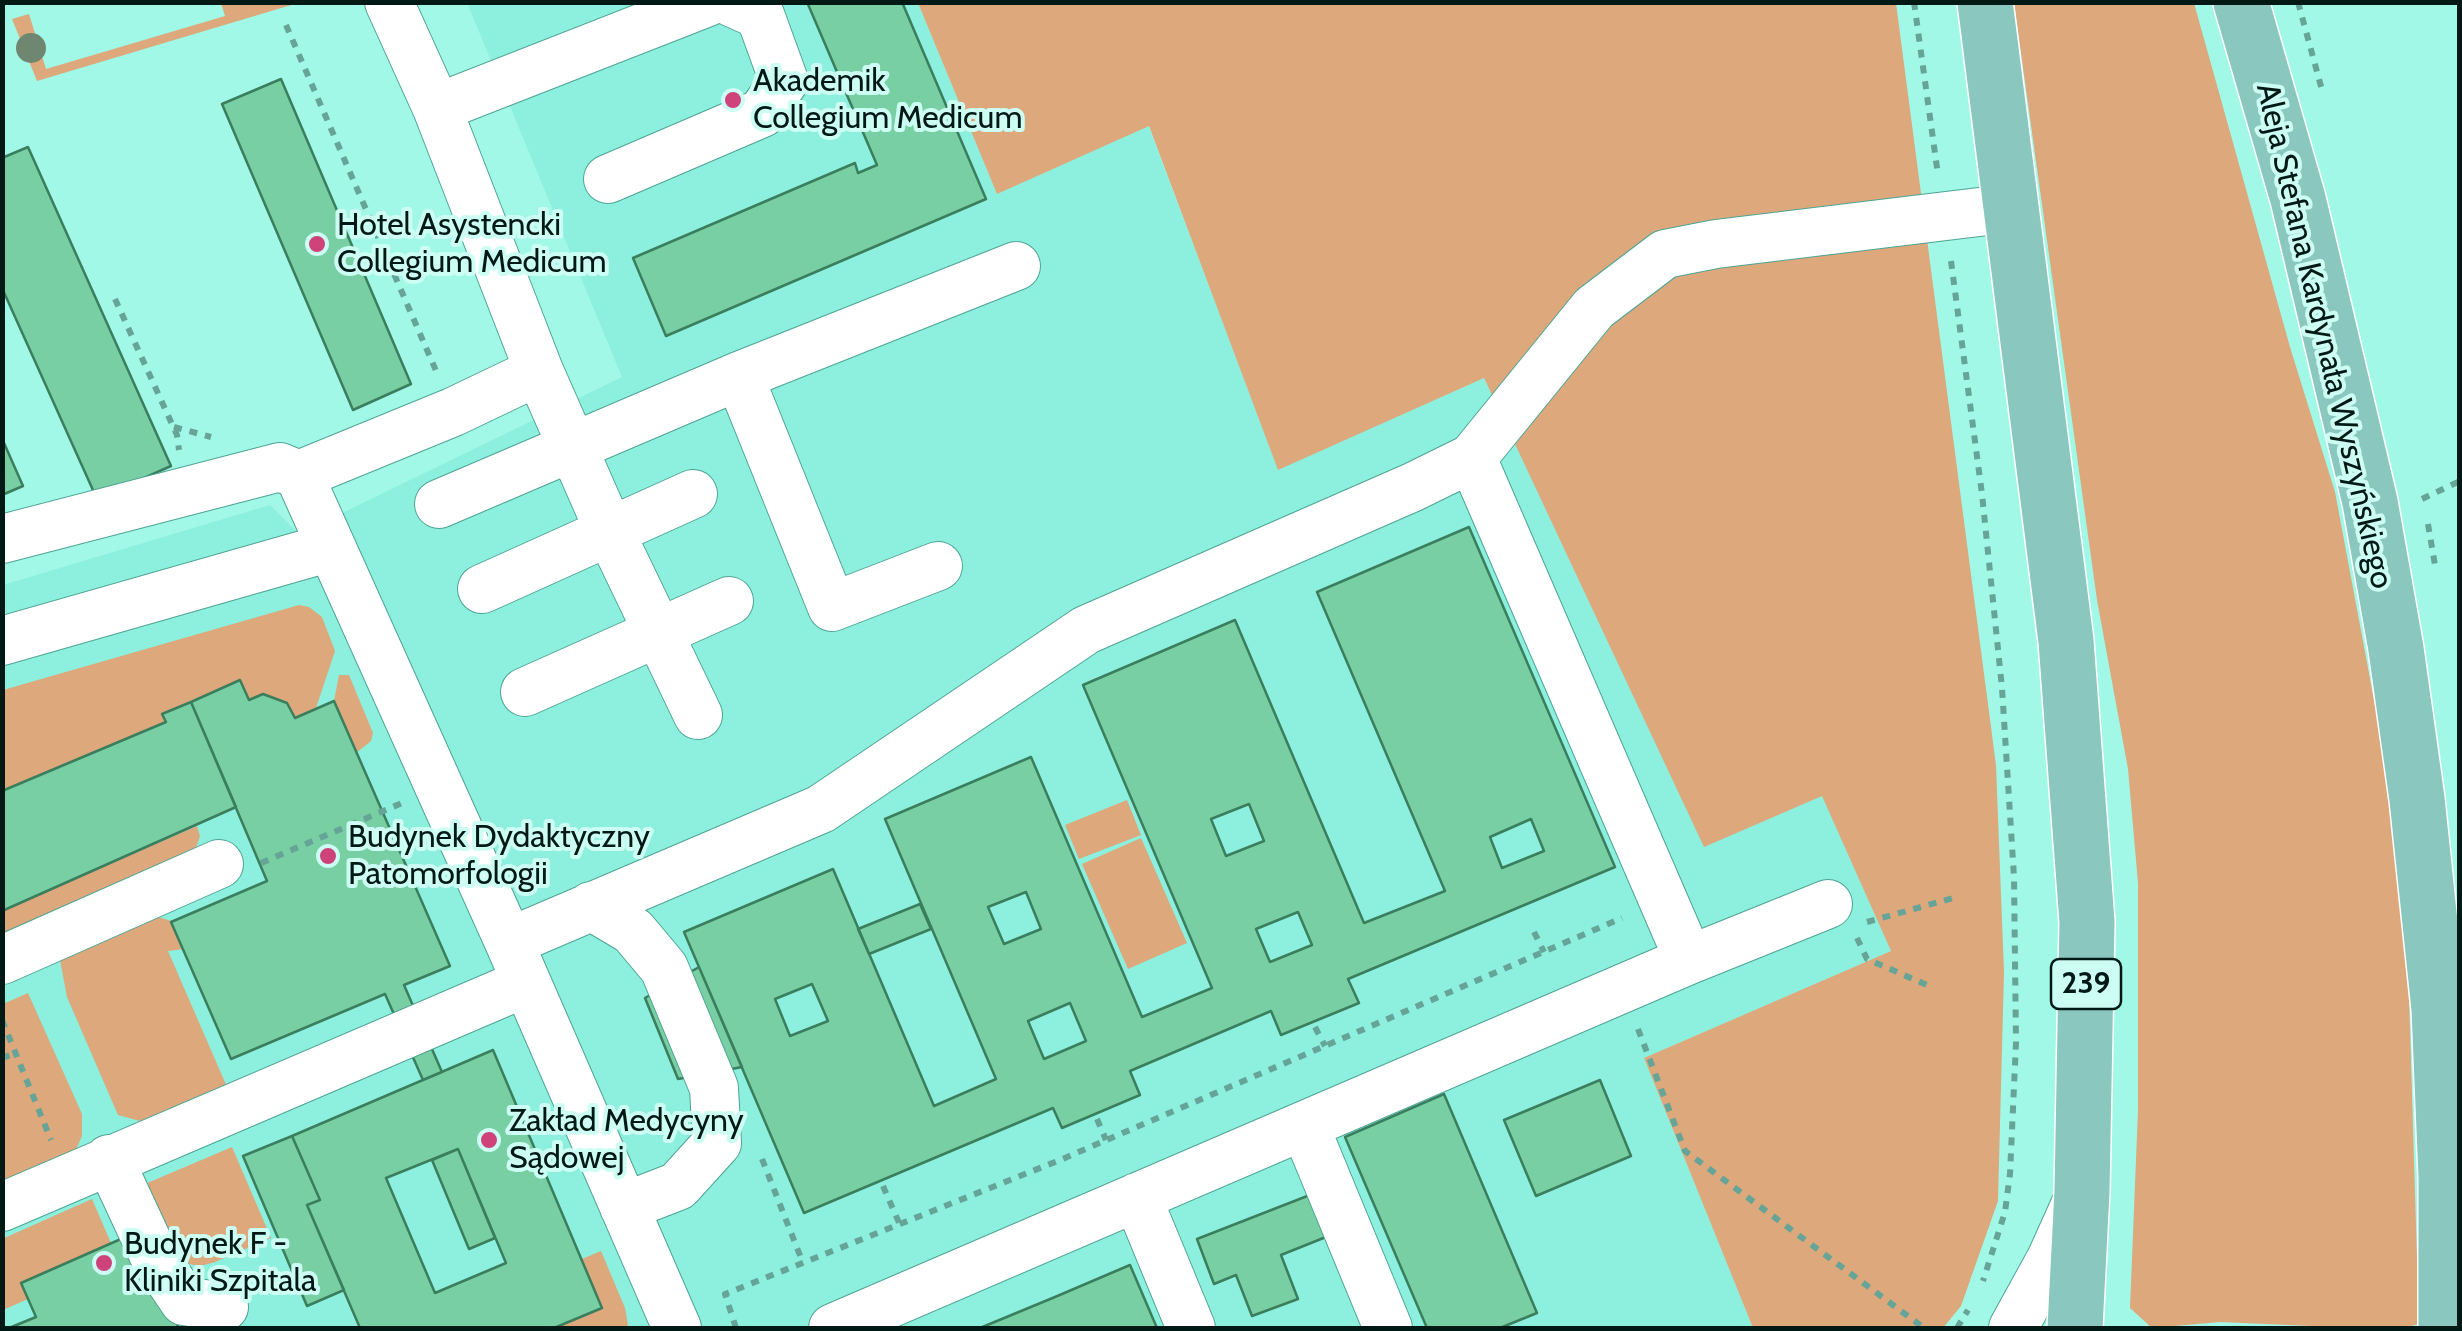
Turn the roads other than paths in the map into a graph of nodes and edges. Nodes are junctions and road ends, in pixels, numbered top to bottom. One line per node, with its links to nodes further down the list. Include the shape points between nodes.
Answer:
1 (390, 2): 6 (street)
2 (708, 2): 6 (street)
3 (731, 2): 7 (street, via 760,15 784,80 762,113)
4 (1984, 2): 8 (main road, 239)
5 (2241, 2): 36 (main road, Aleja Stefana Kardynała Wyszyńskiego, via 2303,218 2370,502 2417,799)
6 (437, 108): 10 (street)
7 (608, 179)
8 (2012, 208): 13 (street, via 1665,254 1594,308); 35 (main road, 239, via 2066,641 2087,922)
9 (1016, 266): 11 (street)
10 (539, 371): 12 (street); 14 (street, via 453,412)
11 (739, 376): 12 (street); 20 (street, via 832,607)
12 (573, 446): 16 (street); 17 (street)
13 (1472, 458): 29 (street, via 1086,630 821,809); 31 (street)
14 (290, 471): 18 (street); 19 (street)
15 (692, 494): 17 (street)
16 (439, 504)
17 (609, 530): 21 (street); 23 (street)
18 (2, 540)
19 (332, 547): 24 (street); 32 (street)
20 (938, 566)
21 (482, 589)
22 (730, 601): 23 (street)
23 (658, 633): 25 (street); 26 (street)
24 (2, 641)
25 (525, 692)
26 (698, 715)
27 (219, 864): 30 (street)
28 (1828, 904): 31 (street)
29 (591, 906): 32 (street); 39 (street, via 633,931 664,968 714,1088 716,1143 678,1186)
30 (2, 960)
31 (1689, 960): 33 (street)
32 (517, 963): 34 (street); 39 (street)
33 (1305, 1128): 37 (street); 44 (street)
34 (88, 1168): 38 (street); 40 (street, via 184,1300)
35 (2082, 1191): 45 (street); 46 (main road, 239)
36 (2453, 1195): 47 (main road, Aleja Stefana Kardynała Wyszyńskiego)
37 (1137, 1197): 42 (street); 43 (street)
38 (2, 1206)
39 (624, 1207): 41 (street)
40 (224, 1307)
41 (677, 1328)
42 (833, 1328)
43 (1191, 1328)
44 (1388, 1328)
45 (2013, 1328)
46 (2075, 1328)
47 (2446, 1328)

